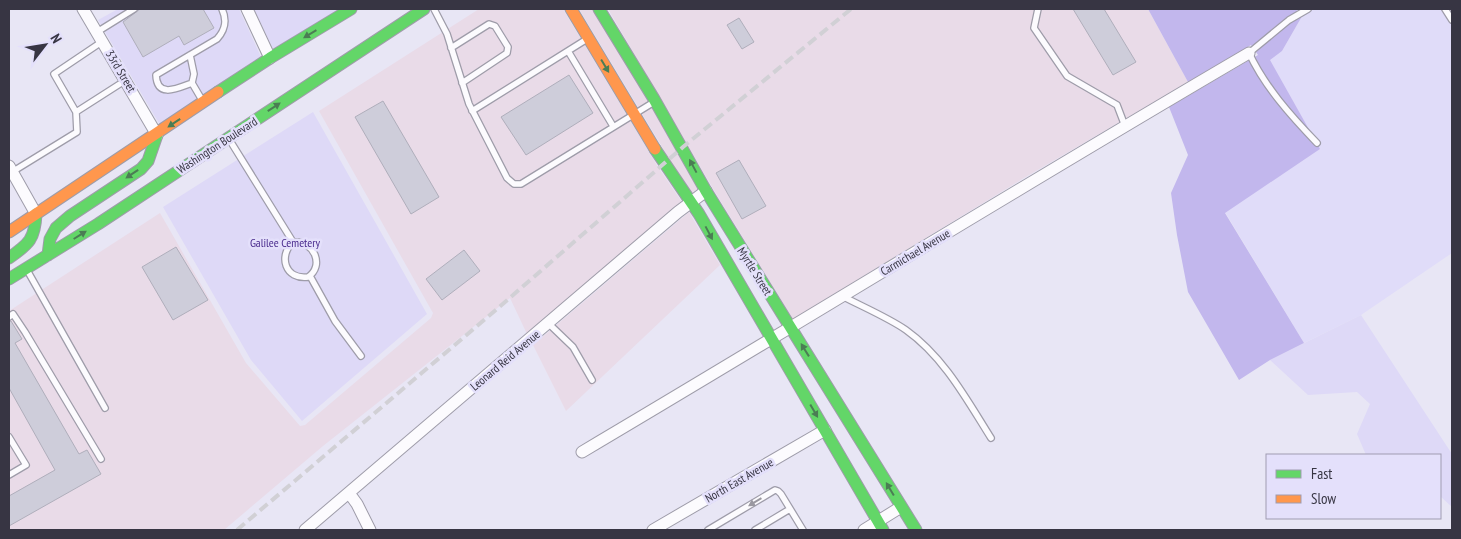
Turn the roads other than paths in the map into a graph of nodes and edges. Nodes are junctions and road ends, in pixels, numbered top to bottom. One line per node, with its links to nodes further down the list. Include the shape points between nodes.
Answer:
1 (83, 9): 14 (street, 33rd Street)
2 (134, 9): 14 (lane)
3 (222, 9): 19 (lane, via 224,31 218,39)
4 (247, 9): 20 (street)
5 (351, 9): 20 (street, one-way to 20)
6 (424, 9): 32 (street, Washington Boulevard, one-way to 6)
7 (434, 9): 16 (lane)
8 (571, 9): 15 (street, Myrtle Street)
9 (599, 9): 24 (street, Myrtle Street)
10 (1038, 9): 30 (lane, via 1034,28 1067,76 1117,105)
11 (1308, 9): 18 (lane, via 1289,20)
12 (1445, 9): 13 (lane)
13 (1452, 20)
14 (100, 36): 21 (street, 33rd Street); 27 (lane, via 54,74)
15 (588, 38): 17 (lane); 28 (street, Myrtle Street, one-way to 28)
16 (451, 48): 23 (lane); 23 (lane, via 489,24 495,26 508,47 507,52)
17 (568, 51): 26 (lane); 29 (lane)
18 (1249, 53): 30 (street, Carmichael Avenue); 33 (lane, via 1258,72)
19 (190, 55): 22 (lane, via 194,74); 22 (lane, via 156,75 156,82 168,91)
20 (270, 58): 25 (street)
21 (126, 80): 27 (lane); 31 (street, 33rd Street)
22 (192, 83): 25 (lane)
23 (462, 83): 26 (lane)
24 (656, 100): 28 (lane); 35 (street, Myrtle Street, one-way to 24)
25 (204, 103): 31 (street, one-way to 31)
26 (472, 110): 29 (lane, via 507,178 514,184 521,184)
27 (76, 112): 34 (lane, via 77,132)
28 (634, 114): 29 (lane); 36 (street, Myrtle Street)
29 (614, 126)
30 (1125, 126): 45 (street, Carmichael Avenue)
31 (157, 134): 37 (street); 40 (street, one-way to 40, via 148,161 56,228 50,239)
32 (228, 138): 39 (lane); 40 (street, Washington Boulevard, one-way to 32)
33 (1317, 143)
34 (10, 169): 37 (street)
35 (706, 191): 36 (street, Leonard Reid Avenue); 48 (street, Myrtle Street)
36 (691, 203): 47 (street, Leonard Reid Avenue); 49 (street, Myrtle Street, one-way to 49)
37 (36, 214): 38 (street); 41 (street, via 31,241)
38 (9, 232)
39 (293, 242): 43 (lane, via 305,243 312,249 316,265); 43 (lane, via 287,249 286,268 296,276)
40 (48, 255): 42 (street, Washington Boulevard)
41 (9, 258)
42 (26, 268): 44 (street, Washington Boulevard); 52 (lane)
43 (310, 276): 50 (lane, via 335,321)
44 (9, 279)
45 (842, 296): 48 (street, Carmichael Avenue); 55 (lane, via 906,330 932,353 962,391)
46 (9, 317): 57 (lane, via 13,314 25,332)
47 (548, 323): 51 (lane, via 573,347); 59 (street, Leonard Reid Avenue)
48 (791, 328): 49 (street, Carmichael Avenue); 60 (street, Myrtle Street, one-way to 48)
49 (772, 339): 53 (street, Myrtle Street, one-way to 53); 56 (street, Carmichael Avenue)
50 (361, 356)
51 (592, 380)
52 (105, 408)
53 (825, 430): 62 (street, Myrtle Street); 65 (street, North East Avenue)
54 (9, 437): 58 (lane, via 26,465)
55 (991, 438)
56 (582, 452)
57 (100, 459)
58 (9, 475)
59 (349, 493): 63 (street, Leonard Reid Avenue); 64 (street)
60 (901, 507): 62 (street); 70 (street, Myrtle Street)
61 (790, 509): 66 (lane, one-way to 66, via 778,490 774,490); 67 (lane); 68 (lane)
62 (881, 526): 69 (street)
63 (305, 530)
64 (370, 530)
65 (653, 530)
66 (708, 530)
67 (755, 530)
68 (802, 530)
69 (864, 530)
70 (916, 530)

